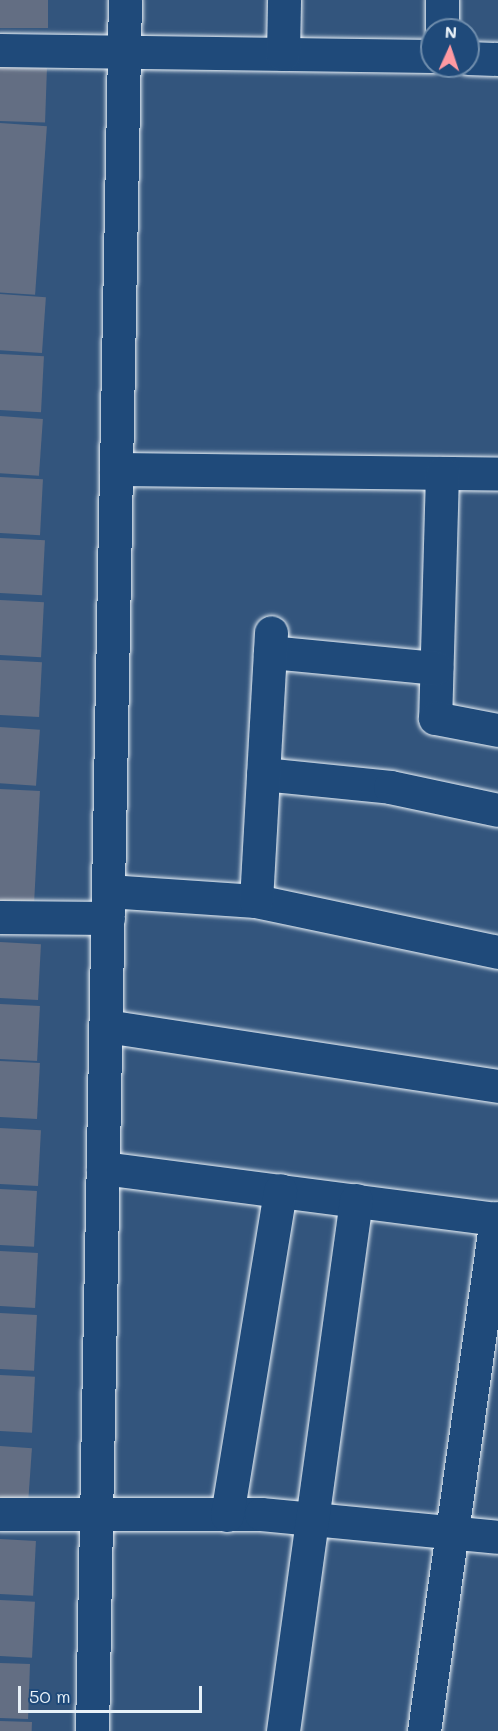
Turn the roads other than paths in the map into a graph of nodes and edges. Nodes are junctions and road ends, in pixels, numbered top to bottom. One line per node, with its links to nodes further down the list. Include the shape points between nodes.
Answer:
1 (125, 0): 6 (street)
2 (284, 0): 7 (street)
3 (442, 0): 4 (street)
4 (442, 18)
5 (0, 50): 6 (street)
6 (124, 53): 7 (street); 11 (street)
7 (283, 54): 8 (street)
8 (420, 56)
9 (480, 58): 10 (street)
10 (498, 59)
11 (116, 469): 12 (street); 19 (street)
12 (442, 473): 13 (street); 14 (street)
13 (498, 474)
14 (436, 668): 15 (street, via 435,718); 16 (street, via 271,642)
15 (498, 730)
16 (263, 774): 17 (street, via 390,787); 18 (street)
17 (498, 810)
18 (256, 900): 19 (street); 21 (street)
19 (108, 905): 20 (street); 22 (street)
20 (0, 917)
21 (498, 952)
22 (105, 1026): 23 (street); 24 (street)
23 (498, 1086)
24 (103, 1168): 25 (street); 30 (street)
25 (280, 1190): 26 (street); 29 (street)
26 (356, 1200): 27 (street); 31 (street)
27 (497, 1218): 32 (street)
28 (0, 1514): 30 (street)
29 (227, 1515): 30 (street); 31 (street)
30 (96, 1517): 34 (street)
31 (312, 1519): 32 (street); 35 (street)
32 (450, 1532): 33 (street); 36 (street)
33 (498, 1537)
34 (92, 1731)
35 (283, 1731)
36 (424, 1731)

